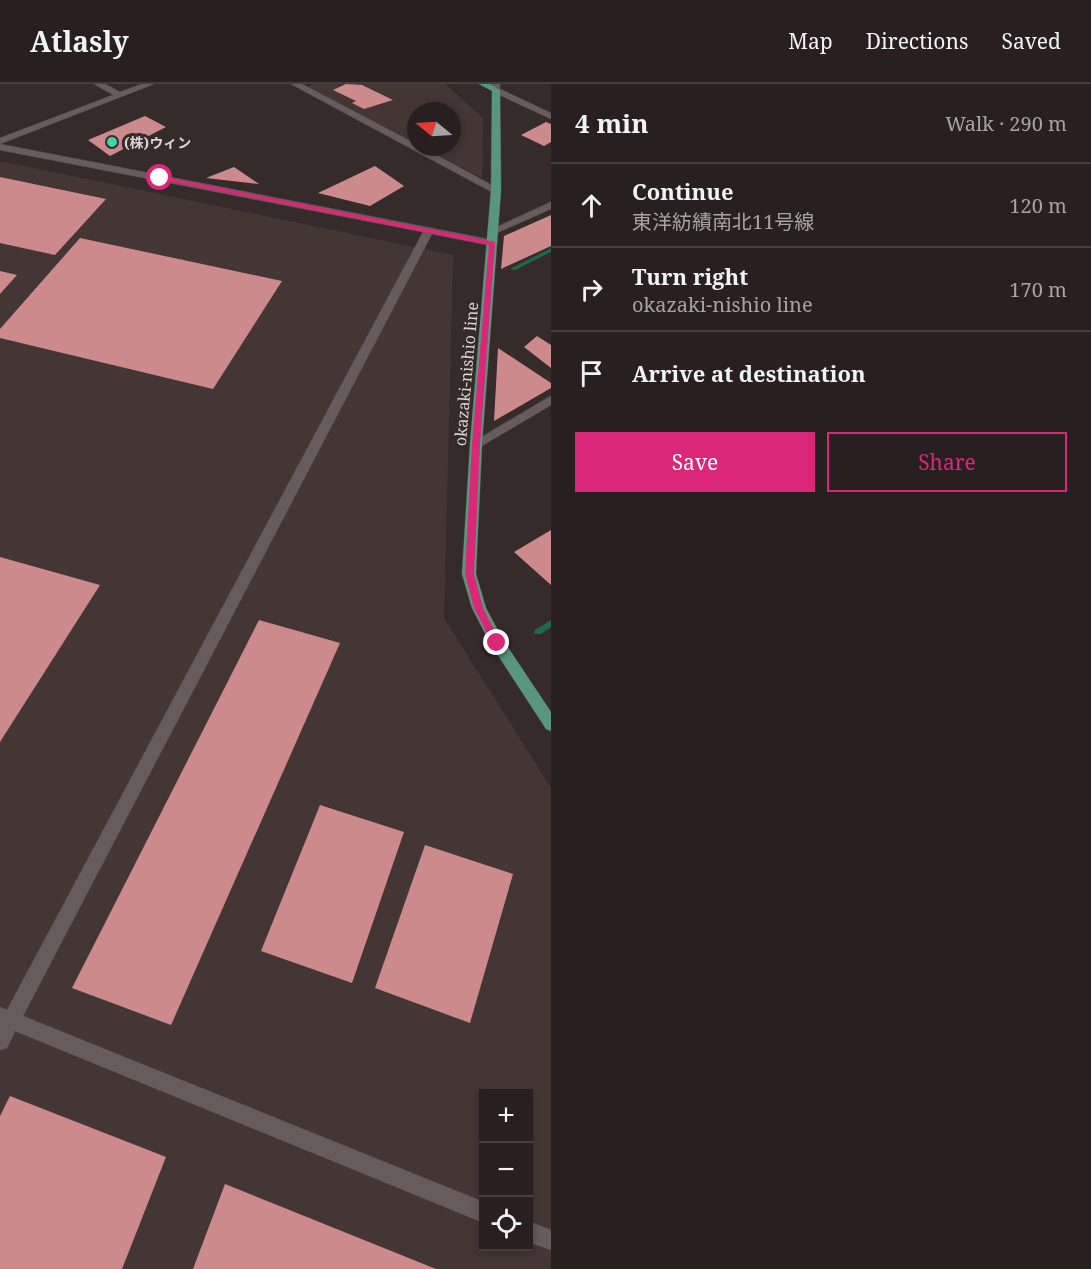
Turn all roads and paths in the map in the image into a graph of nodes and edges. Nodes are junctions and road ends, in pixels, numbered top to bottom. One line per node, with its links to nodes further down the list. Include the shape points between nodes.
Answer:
1 (98, 84): 6 (street)
2 (150, 84): 6 (street)
3 (295, 84): 10 (street)
4 (483, 84): 5 (main road)
5 (496, 87): 7 (street); 10 (main road, okazaki-nishio line)
6 (118, 95): 8 (street)
7 (551, 116)
8 (0, 141)
9 (0, 147): 12 (street)
10 (496, 190): 13 (main road, okazaki-nishio line)
11 (551, 205): 13 (street)
12 (429, 231): 13 (street); 17 (street)
13 (493, 237): 15 (main road, okazaki-nishio line)
14 (551, 400): 15 (street)
15 (476, 444): 16 (main road, okazaki-nishio line, via 470,574 479,608 497,643)
16 (551, 725)
17 (5, 1019): 18 (street); 19 (street)
18 (0, 1041)
19 (479, 1211)
20 (533, 1233): 21 (street)
21 (551, 1240)

